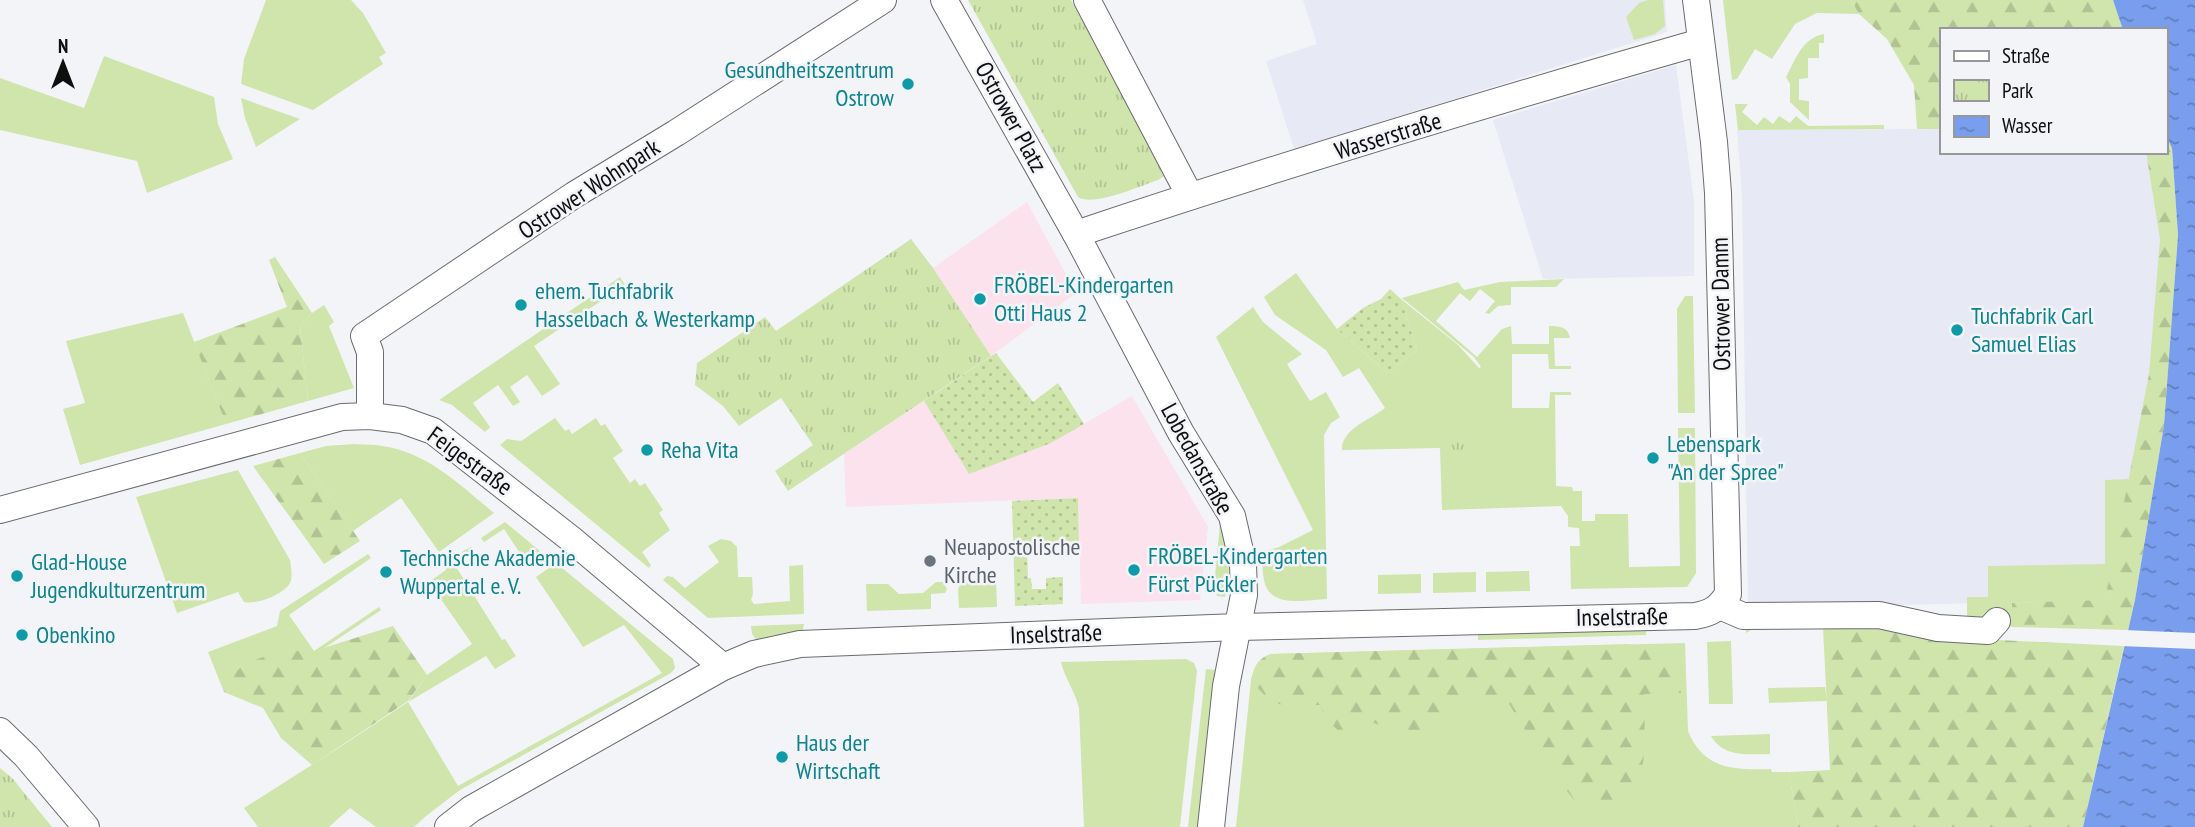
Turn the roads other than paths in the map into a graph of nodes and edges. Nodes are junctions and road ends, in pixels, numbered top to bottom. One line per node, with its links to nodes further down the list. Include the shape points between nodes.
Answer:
1 (883, 0): 8 (street, Ostrower Wohnpark, via 574,195 364,336 370,352)
2 (944, 0): 7 (street, Ostrower Platz)
3 (1087, 0): 6 (street)
4 (1696, 0): 5 (street, Ostrower Damm)
5 (1701, 42): 6 (street, Wasserstraße); 10 (street, Ostrower Damm, via 1718,193 1728,594)
6 (1190, 196): 7 (street, Wasserstraße)
7 (1076, 234): 12 (street, Lobedanstraße, via 1181,433 1232,516 1243,564)
8 (370, 416): 9 (street, Feigestraße, via 309,425); 13 (street, Feigestraße, via 433,430)
9 (0, 510)
10 (1715, 610): 11 (street, via 1743,616 1879,615 1938,628 1988,631); 12 (street, Inselstraße, via 1684,616)
11 (1997, 621)
12 (1238, 627): 13 (street, Inselstraße, via 808,643 754,654); 17 (street, Lobedanstraße, via 1226,686)
13 (723, 667): 16 (street, Inselstraße, via 471,809)
14 (0, 731): 15 (street)
15 (86, 827)
16 (448, 827)
17 (1211, 827)

